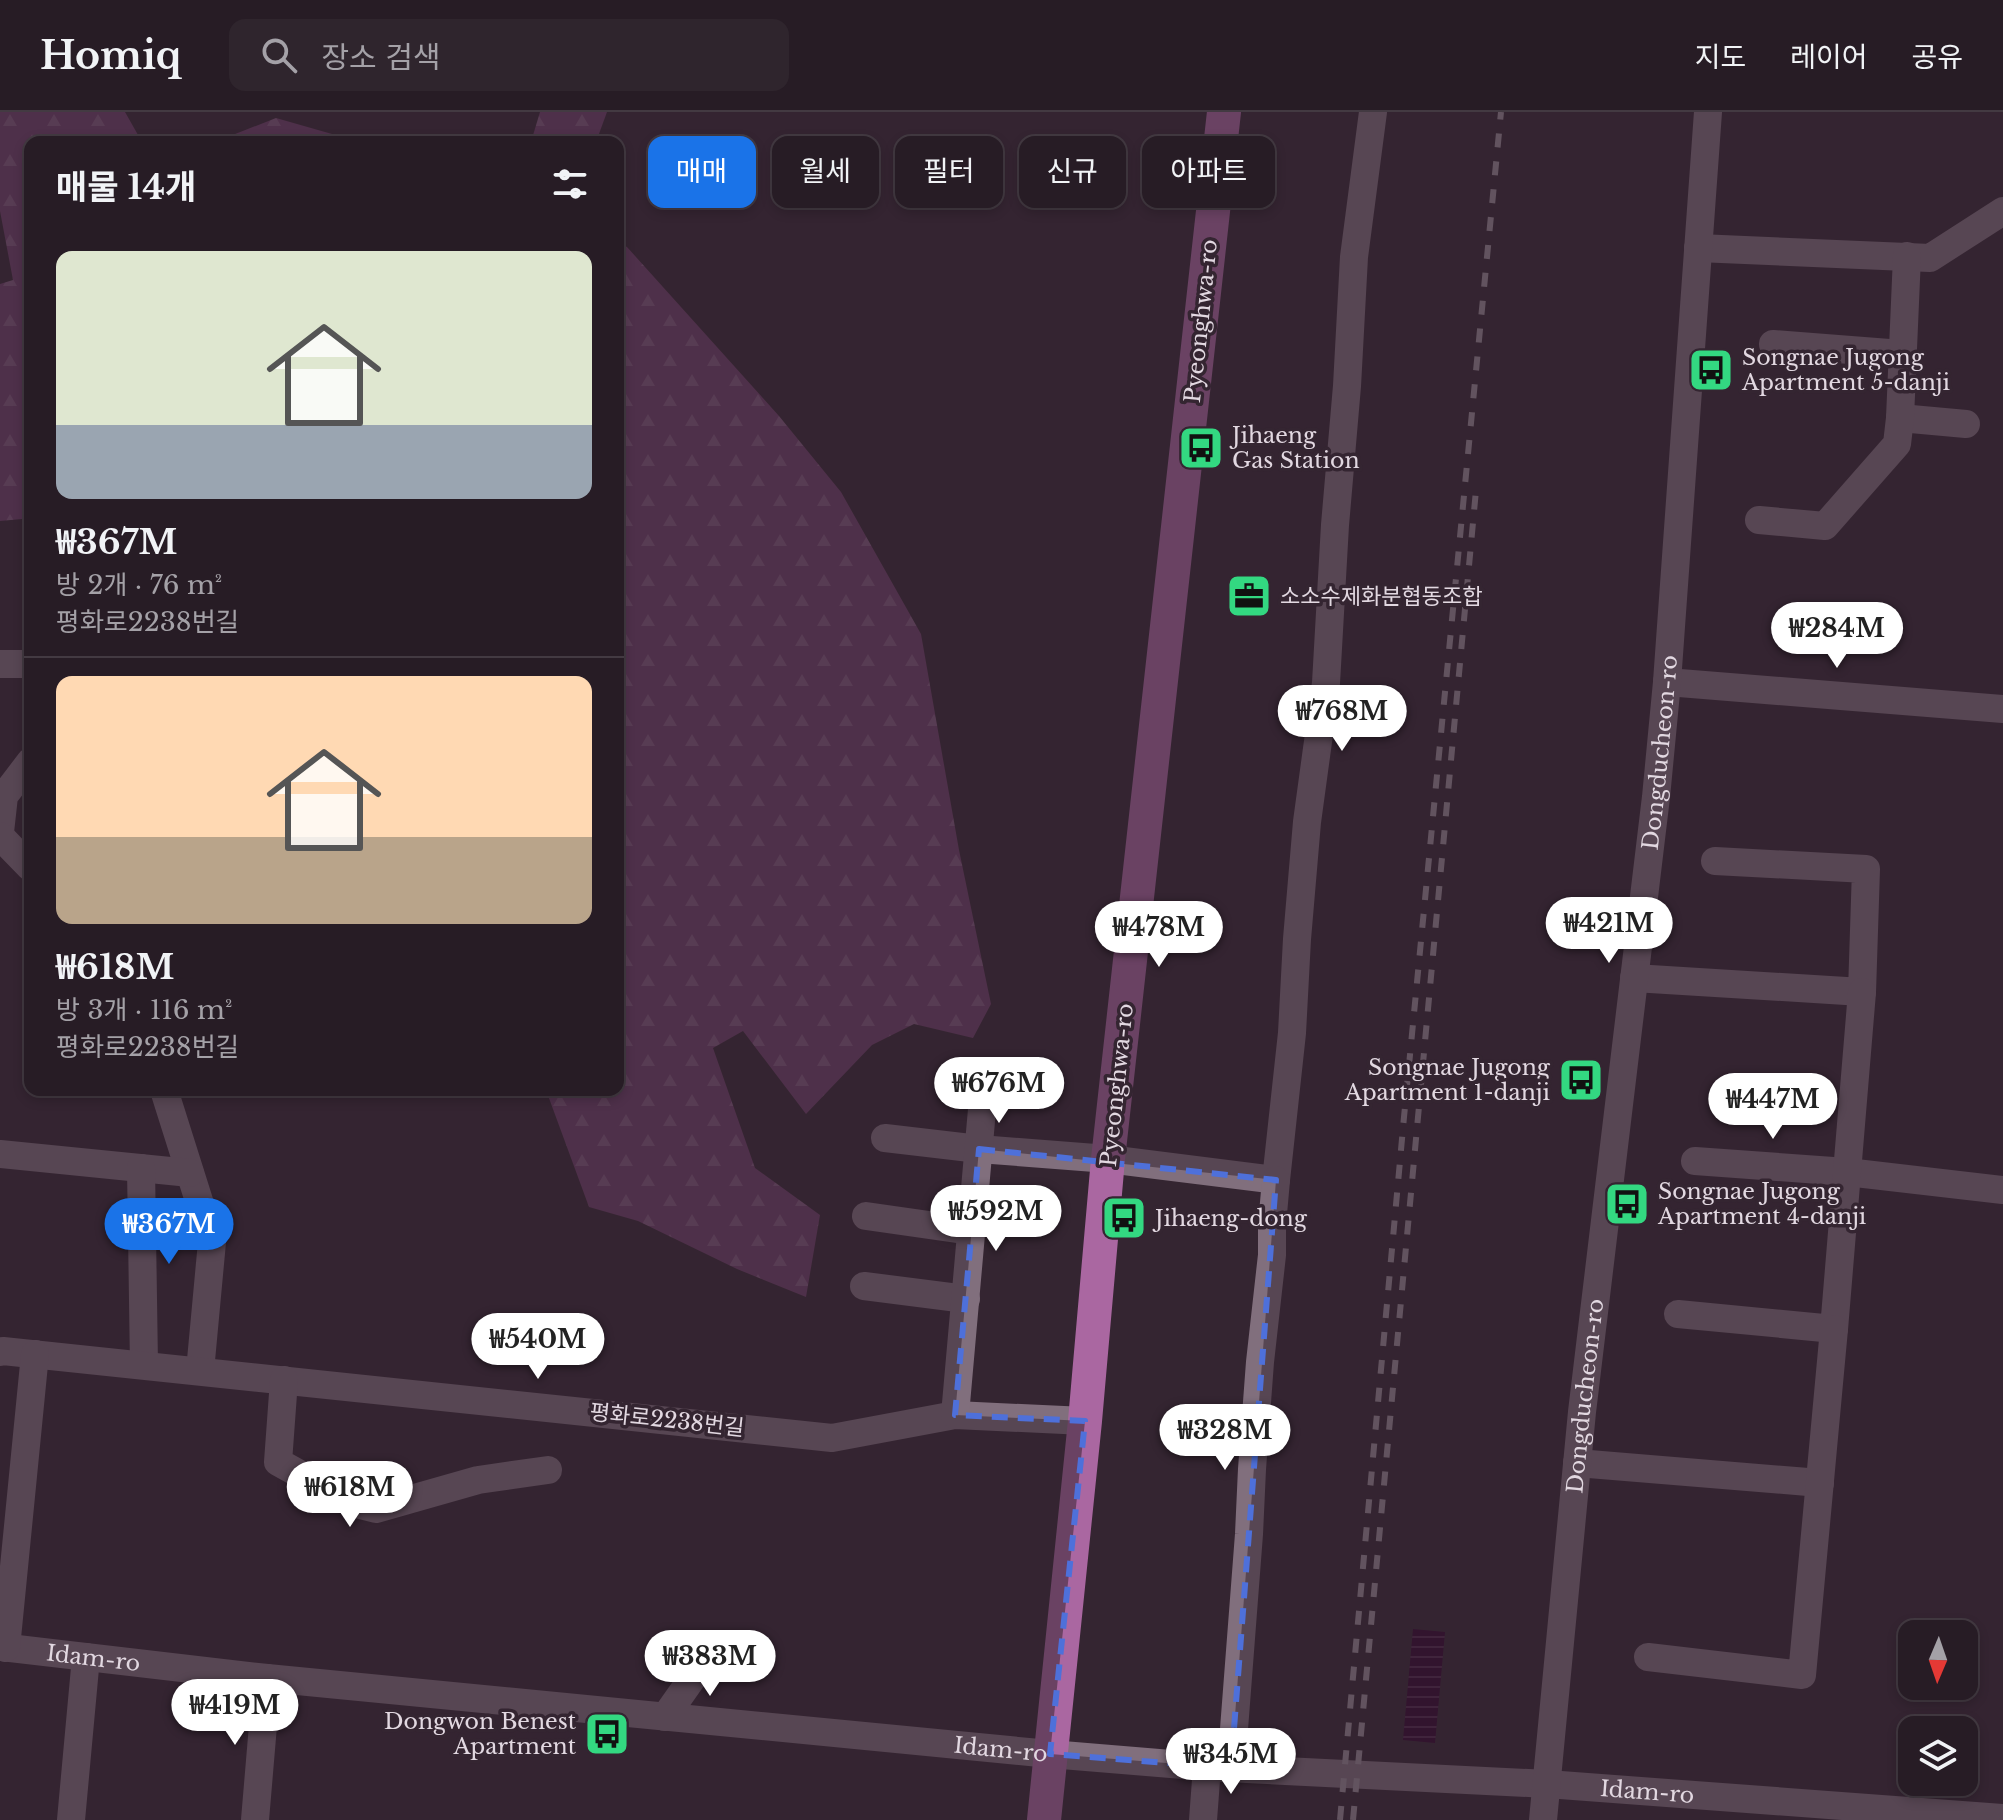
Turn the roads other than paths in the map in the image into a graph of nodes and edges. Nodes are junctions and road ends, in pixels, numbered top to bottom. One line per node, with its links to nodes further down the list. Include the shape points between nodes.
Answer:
1 (1224, 112): 27 (main road, Pyeonghwa-ro)
2 (1373, 112): 32 (street, via 1354,257 1326,683 1307,822)
3 (1708, 113): 5 (street, Dongducheon-ro)
4 (2003, 211): 6 (street, via 1930,258)
5 (1698, 248): 6 (street); 14 (street, Dongducheon-ro)
6 (1907, 256): 8 (street)
7 (1773, 344): 8 (street)
8 (1902, 354): 9 (street)
9 (1900, 418): 10 (street); 11 (street, via 1897,444 1825,526)
10 (1966, 424)
11 (1759, 520)
12 (0, 664): 13 (street)
13 (24, 664)
14 (1667, 682): 15 (street); 20 (street, Dongducheon-ro)
15 (2003, 709)
16 (24, 770): 17 (street, via 4,796)
17 (0, 834): 18 (street)
18 (24, 860)
19 (1715, 861): 21 (street, via 1866,869)
20 (1634, 978): 21 (street); 47 (street, Dongducheon-ro)
21 (1862, 992): 30 (street)
22 (984, 1087): 25 (street)
23 (166, 1096): 31 (street)
24 (885, 1138): 25 (street)
25 (979, 1149): 27 (street); 35 (street)
26 (0, 1154): 29 (street)
27 (1108, 1159): 32 (street); 46 (main road, Pyeonghwa-ro)
28 (1695, 1161): 30 (street)
29 (141, 1168): 31 (street); 42 (street)
30 (1847, 1172): 33 (street); 39 (street)
31 (190, 1173): 43 (street, via 212,1242)
32 (1276, 1180): 57 (street, via 1249,1534)
33 (2003, 1190)
34 (866, 1216): 35 (street)
35 (971, 1231): 37 (street)
36 (864, 1286): 37 (street)
37 (966, 1299): 45 (street)
38 (1678, 1314): 39 (street)
39 (1834, 1329): 49 (street)
40 (0, 1352): 41 (street, 평화로2238번길)
41 (35, 1354): 42 (street, 평화로2238번길); 50 (street)
42 (144, 1365): 43 (street, 평화로2238번길)
43 (200, 1371): 44 (street, 평화로2238번길)
44 (284, 1380): 45 (street, 평화로2238번길, via 832,1438); 48 (street, via 278,1462 352,1503 376,1509 478,1480)
45 (955, 1415): 46 (street, 평화로2238번길)
46 (1085, 1421): 56 (main road, Pyeonghwa-ro)
47 (1577, 1463): 49 (street); 58 (street, Dongducheon-ro)
48 (548, 1470)
49 (1820, 1483): 53 (street, via 1802,1675)
50 (3, 1648): 52 (street, Idam-ro)
51 (712, 1650): 55 (street)
52 (86, 1657): 54 (street, Idam-ro); 60 (street)
53 (1648, 1657)
54 (267, 1678): 55 (street, Idam-ro); 61 (street)
55 (665, 1717): 56 (street, Idam-ro)
56 (1050, 1754): 57 (street, Idam-ro); 62 (main road, Pyeonghwa-ro)
57 (1219, 1767): 58 (street, Idam-ro); 63 (street)
58 (1547, 1784): 59 (street, Idam-ro); 64 (street, Dongducheon-ro)
59 (2003, 1818)
60 (71, 1820)
61 (255, 1820)
62 (1044, 1820)
63 (1203, 1820)
64 (1543, 1820)

